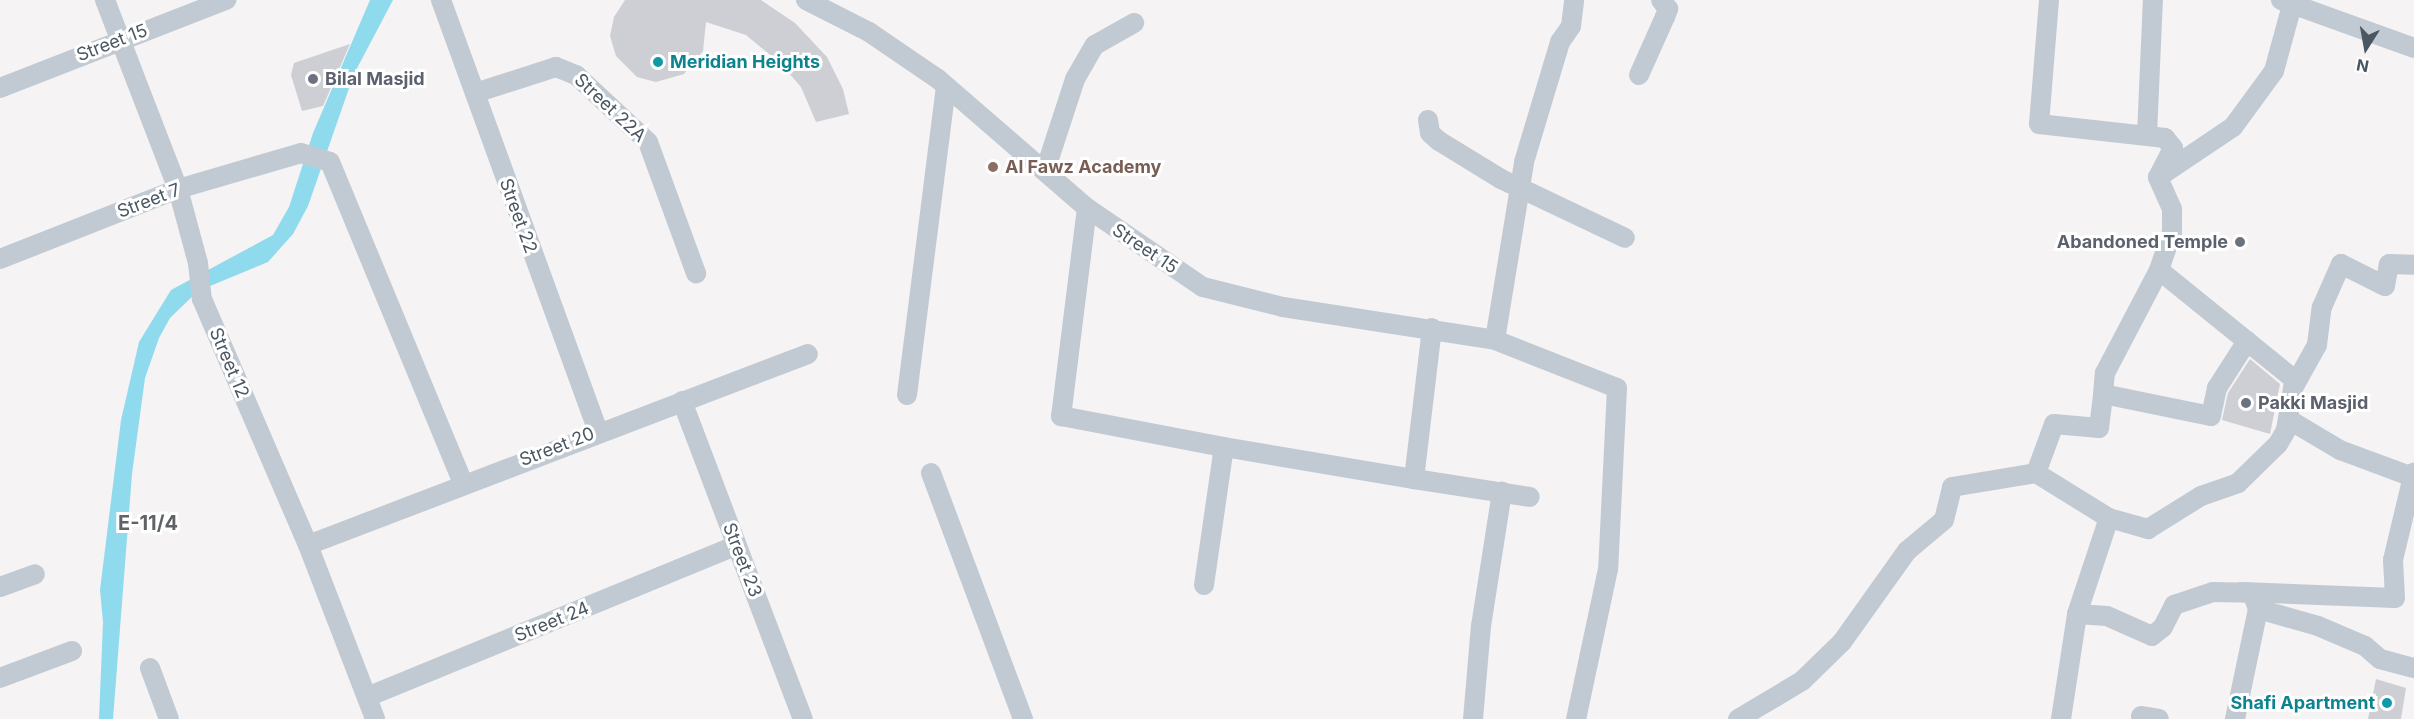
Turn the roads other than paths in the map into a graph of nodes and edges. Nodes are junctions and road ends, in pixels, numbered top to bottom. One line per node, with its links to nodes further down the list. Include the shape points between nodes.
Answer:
1 (105, 0): 12 (street, Street 12)
2 (226, 0): 10 (street, Street 15)
3 (441, 0): 17 (street, Street 22)
4 (806, 0): 15 (street, Street 15, via 869,32)
5 (1574, 0): 23 (street, via 1571,26 1560,42 1524,162)
6 (1661, 0): 14 (street, via 1668,9)
7 (2049, 0): 19 (street, via 2039,124)
8 (2153, 0): 19 (street)
9 (2286, 2): 13 (street); 21 (street, via 2274,71 2234,127)
10 (199, 5): 12 (street, Street 15)
11 (1134, 22): 20 (street, via 1095,45 1075,79)
12 (120, 39): 16 (street, Street 15); 22 (street, Street 12)
13 (2414, 48)
14 (1639, 75)
15 (946, 87): 20 (street, Street 15); 36 (street)
16 (0, 88)
17 (475, 93): 29 (street, Street 22A, via 555,67 576,75 648,142); 39 (street, Street 22)
18 (1428, 120): 23 (street, via 1430,133 1439,141)
19 (2147, 135): 21 (street, via 2165,138 2173,148)
20 (1045, 171): 24 (street, Street 15)
21 (2158, 177): 28 (street, via 2172,208 2173,224)
22 (178, 189): 26 (street, Street 7); 45 (street, Street 7, via 301,153 336,167); 49 (street, Street 12, via 198,263 202,298)
23 (1520, 189): 25 (street); 31 (street)
24 (1087, 208): 30 (street, Street 15, via 1203,287 1283,307); 40 (street, via 1061,416)
25 (1625, 238)
26 (0, 259)
27 (2414, 266): 34 (street, via 2389,264 2385,286 2341,264 2322,307 2317,345)
28 (2159, 270): 32 (street); 35 (street, via 2105,373)
29 (696, 273)
30 (1432, 328): 31 (street, Street 15); 44 (street)
31 (1495, 340): 67 (street, Street 15, via 1617,388 1608,569)
32 (2247, 341): 34 (street); 35 (street, via 2217,388 2211,416)
33 (808, 354): 37 (street, Street 20)
34 (2296, 381): 38 (street)
35 (2103, 394): 42 (street, via 2099,428 2054,424)
36 (907, 395)
37 (682, 401): 39 (street, Street 20); 50 (street, Street 23)
38 (2288, 418): 43 (street, via 2340,450); 48 (street, via 2278,444 2230,488 2201,496 2148,529)
39 (598, 432): 45 (street, Street 20)
40 (1224, 447): 44 (street); 52 (street)
41 (931, 473): 65 (street)
42 (2036, 473): 48 (street); 68 (street, via 1952,487 1944,520 1907,551 1842,642 1802,681)
43 (2412, 474): 54 (street, via 2393,560 2395,597)
44 (1414, 480): 46 (street)
45 (463, 483): 49 (street, Street 20)
46 (1502, 492): 47 (street); 66 (street, via 1481,626)
47 (1530, 496)
48 (2109, 518): 56 (street)
49 (308, 545): 61 (street, Street 12)
50 (736, 546): 61 (street, Street 24); 64 (street, Street 23)
51 (35, 574): 53 (street)
52 (1204, 585)
53 (0, 587)
54 (2230, 592): 55 (street, via 2252,593); 56 (street, via 2174,605 2163,627 2152,636 2107,615)
55 (2258, 609): 59 (street, via 2318,626 2365,646 2380,659); 70 (street)
56 (2077, 614): 69 (street)
57 (72, 651): 60 (street)
58 (150, 668): 62 (street)
59 (2414, 668)
60 (0, 678)
61 (367, 697): 63 (street, Street 12)
62 (169, 719)
63 (375, 719)
64 (803, 719)
65 (1023, 719)
66 (1473, 719)
67 (1575, 719)
68 (1738, 719)
69 (2061, 719)
70 (2235, 719)

